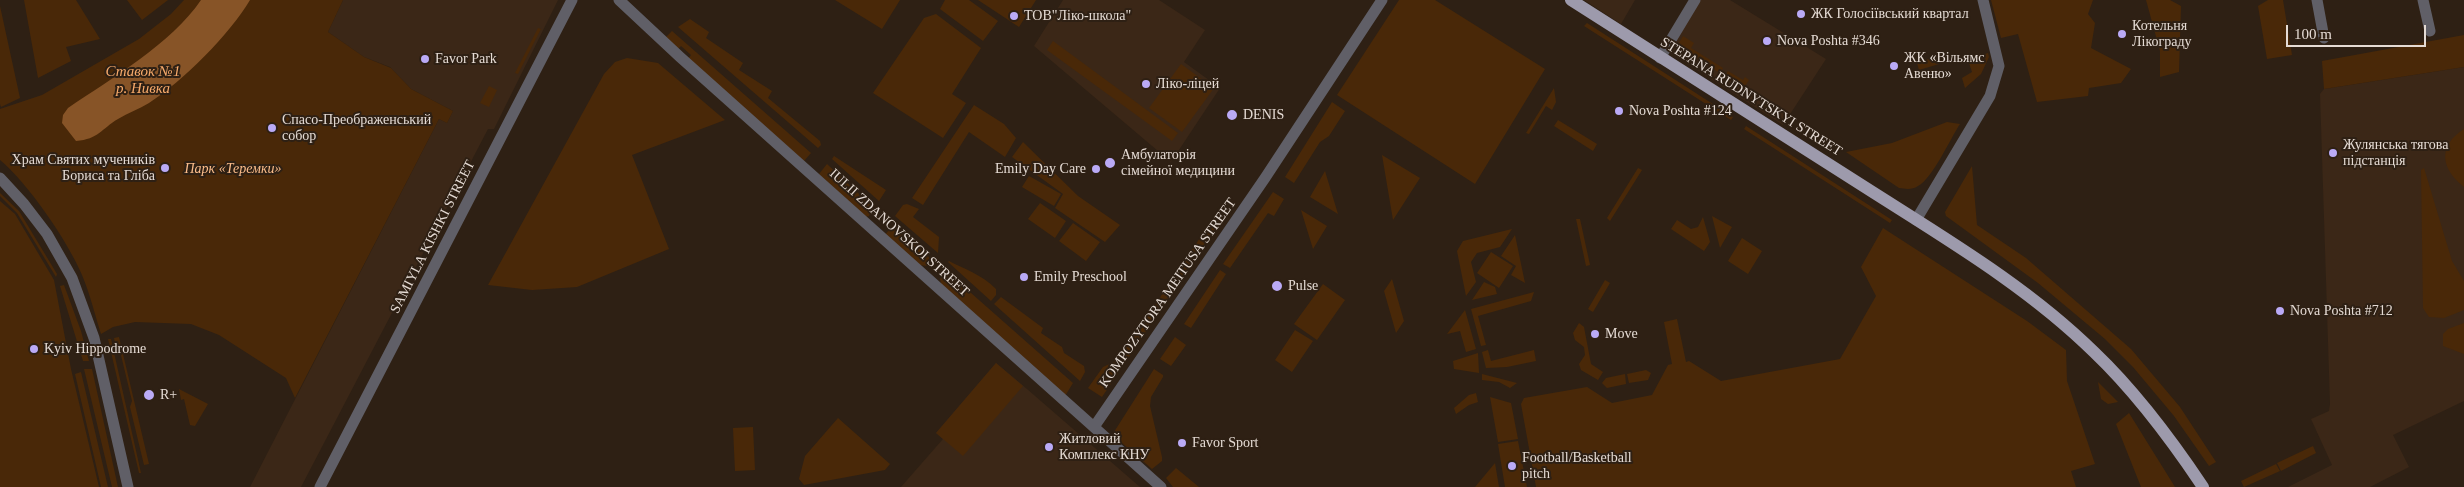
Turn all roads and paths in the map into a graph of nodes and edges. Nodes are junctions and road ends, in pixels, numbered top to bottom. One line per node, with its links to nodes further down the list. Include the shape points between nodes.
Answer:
1 (572, 0): 16 (street, SAMIYLA KISHKI STREET)
2 (619, 0): 14 (street, IULII ZDANOVSKOI STREET)
3 (1382, 0): 14 (street, KOMPOZYTORA MEITUSA STREET, via 1265,178)
4 (1571, 0): 11 (main road, STEPANA RUDNYTSKYI STREET)
5 (1695, 0): 11 (street)
6 (1983, 0): 13 (street, via 1999,63 1996,81)
7 (2316, 0): 10 (street)
8 (2423, 0): 9 (street)
9 (2430, 31)
10 (2324, 38)
11 (1660, 58): 13 (main road, STEPANA RUDNYTSKYI STREET)
12 (0, 178): 15 (street, via 47,234 72,278 94,338)
13 (1916, 220): 18 (main road, STEPANA RUDNYTSKYI STREET, via 2032,299 2094,351 2168,435)
14 (1094, 427): 17 (street, IULII ZDANOVSKOI STREET)
15 (128, 487)
16 (320, 487)
17 (1162, 487)
18 (2203, 487)

